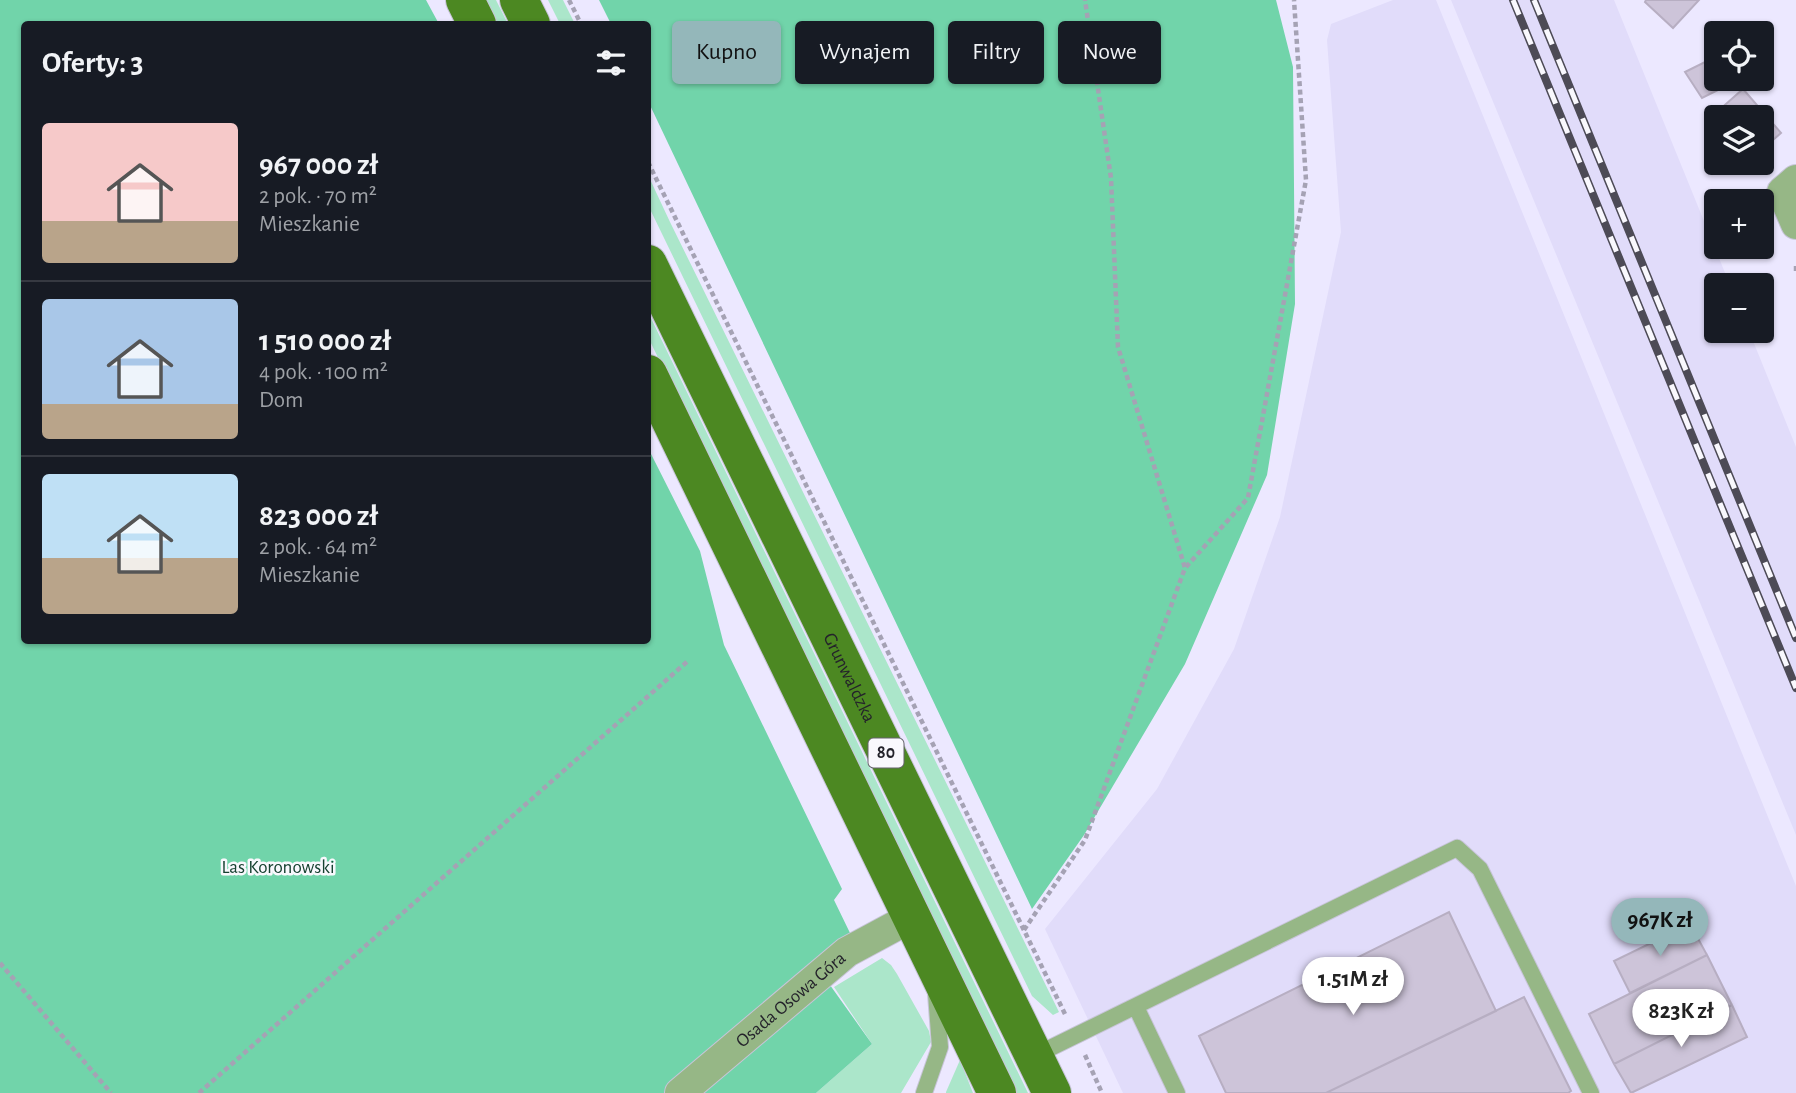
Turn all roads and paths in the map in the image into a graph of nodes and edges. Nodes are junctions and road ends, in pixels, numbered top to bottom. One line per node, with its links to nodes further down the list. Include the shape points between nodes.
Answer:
1 (465, 0): 6 (main road)
2 (519, 0): 7 (main road)
3 (569, 0): 8 (path)
4 (1085, 0): 16 (path, via 1111,178 1118,347)
5 (1294, 0): 16 (path, via 1306,180 1248,498)
6 (476, 21)
7 (530, 21)
8 (580, 21)
9 (651, 168): 19 (path)
10 (1789, 186): 11 (street)
11 (1796, 224)
12 (1796, 266): 14 (path)
13 (651, 270): 24 (main road, Grunwaldzka / 80)
14 (1796, 273)
15 (651, 380): 18 (main road, 80)
16 (1185, 568): 19 (path, via 1085,840)
17 (689, 660): 26 (path)
18 (912, 917): 21 (main road, 80); 27 (street, Osada Osowa Góra, via 847,952)
19 (1024, 930): 23 (path)
20 (0, 963): 25 (path)
21 (934, 963): 28 (lane, via 940,1047); 29 (main road, 80)
22 (1136, 1007): 23 (lane); 32 (lane); 33 (lane, via 1457,848 1480,869)
23 (1076, 1037): 24 (lane); 31 (path)
24 (1034, 1056): 30 (main road, Grunwaldzka / 80)
25 (111, 1093)
26 (199, 1093)
27 (680, 1093)
28 (924, 1093)
29 (997, 1093)
30 (1052, 1093)
31 (1102, 1093)
32 (1177, 1093)
33 (1591, 1093)

